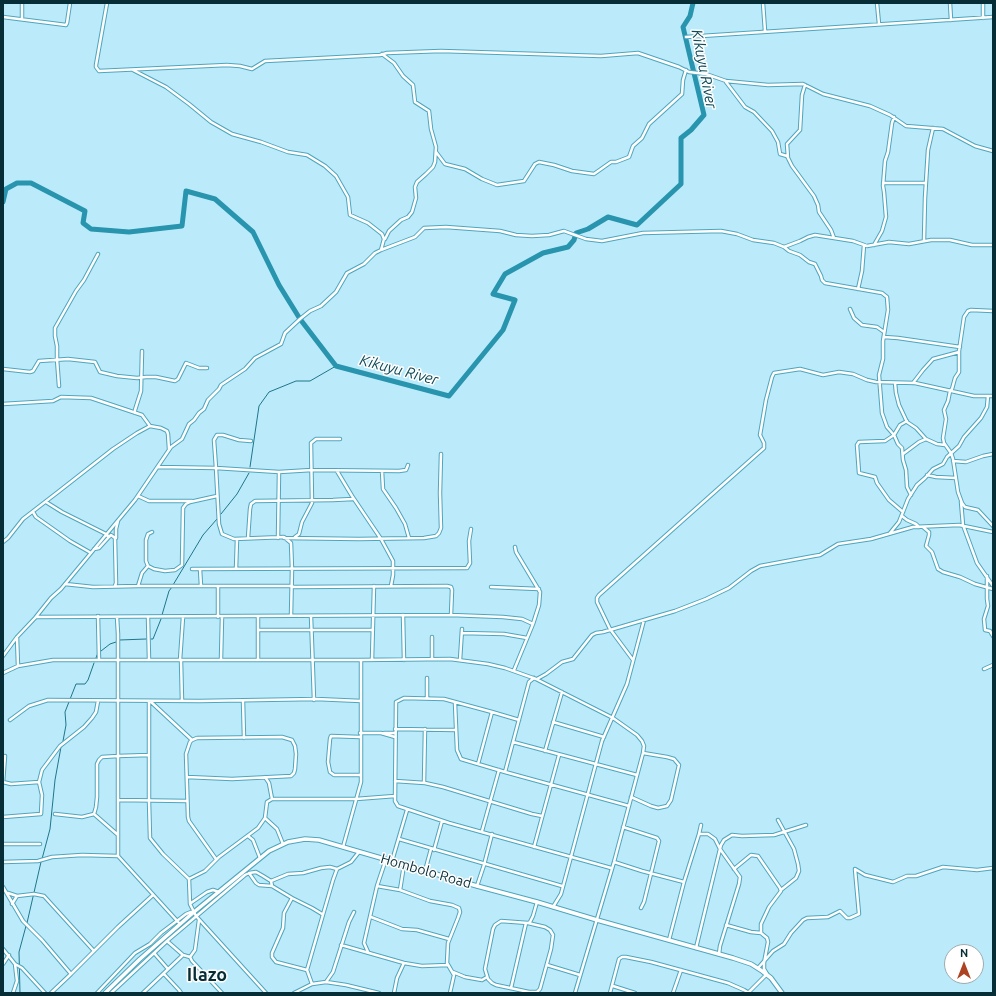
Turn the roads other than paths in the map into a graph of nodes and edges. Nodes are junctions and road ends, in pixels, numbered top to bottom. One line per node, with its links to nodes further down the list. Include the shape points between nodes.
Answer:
1 (22, 3): 11 (street)
2 (70, 3): 11 (street, via 66,25)
3 (107, 3): 17 (street, via 96,68 99,71)
4 (762, 3): 14 (street)
5 (877, 3): 13 (street)
6 (950, 3): 12 (street)
7 (983, 3): 10 (street)
8 (3, 17): 11 (street)
9 (993, 17): 10 (street)
10 (983, 18): 12 (street)
11 (22, 19)
12 (951, 20): 13 (street)
13 (879, 25): 14 (street)
14 (765, 31): 15 (street)
15 (686, 37)
16 (382, 54): 17 (street, via 265,62 252,69 227,65); 18 (street, via 453,51 602,56 635,53); 24 (street, via 413,85 415,102 429,111)
17 (132, 70): 29 (street, via 166,87 232,134 288,152 307,155 325,166 336,176 348,197 350,215 368,224 382,234)
18 (686, 70): 19 (street); 24 (street, via 682,94 648,124 629,157 611,162 594,174 539,162 524,181 496,185 466,170 446,164)
19 (726, 81): 20 (street); 25 (street, via 745,106 772,131 778,142 780,154)
20 (805, 85): 21 (street, via 823,94 870,106); 25 (street, via 800,130 787,144)
21 (894, 117): 22 (street, via 906,126); 26 (street)
22 (933, 128): 23 (street, via 943,129 975,146); 27 (street, via 928,150)
23 (993, 151)
24 (436, 152): 29 (street, via 433,167 415,187 416,198 412,212 389,231)
25 (788, 158): 28 (street, via 815,198 819,212)
26 (883, 183): 27 (street); 32 (street, via 886,218)
27 (926, 183): 30 (street)
28 (834, 238): 31 (street); 34 (street, via 810,236)
29 (384, 239): 35 (street)
30 (924, 240): 32 (street, via 909,244 889,242); 33 (street)
31 (864, 245): 32 (street); 37 (street)
32 (874, 245)
33 (993, 246)
34 (784, 248): 35 (street, via 774,243 721,232 643,233 602,241 586,239 564,231 549,235 517,236 500,231 446,227 424,228 415,237); 37 (street, via 815,264 824,283)
35 (380, 250): 65 (street, via 364,264 347,273 336,292 300,319 286,333 281,344 255,358 245,369 221,385 204,409 189,424 182,439)
36 (98, 254): 45 (street, via 56,328)
37 (858, 289): 40 (street, via 882,293 887,297 888,310)
38 (850, 309): 40 (street, via 854,318 862,325)
39 (993, 311): 42 (street, via 971,310 966,313)
40 (884, 332): 41 (street)
41 (884, 337): 42 (street); 49 (street)
42 (960, 347): 44 (street)
43 (142, 351): 48 (street)
44 (959, 352): 51 (street, via 933,359); 53 (street, via 958,373)
45 (56, 359): 47 (street, via 39,361 30,372); 48 (street, via 95,362 100,372); 52 (street)
46 (207, 368): 48 (street, via 186,363 175,381 156,377)
47 (3, 369)
48 (142, 378): 57 (street)
49 (880, 382): 50 (street); 60 (street, via 882,413 887,427); 148 (street, via 839,372 823,375 800,370 774,373 760,435 764,448 599,595 598,602)
50 (895, 383): 51 (street); 58 (street, via 899,405)
51 (913, 383): 53 (street)
52 (60, 386)
53 (950, 391): 54 (street); 64 (street, via 944,410)
54 (988, 396): 55 (street); 66 (street, via 987,407 981,418)
55 (993, 396)
56 (3, 404): 57 (street, via 53,401 61,397 91,398)
57 (136, 413): 59 (street, via 144,417)
58 (907, 421): 60 (street, via 900,425); 62 (street)
59 (150, 426): 65 (street, via 167,431); 88 (street, via 113,449)
60 (894, 435): 68 (street, via 902,448); 90 (street, via 883,442 857,443 859,470 860,473 875,477 876,483)
61 (340, 439): 74 (street, via 316,439 312,443)
62 (926, 439): 64 (street); 68 (street)
63 (252, 441): 73 (street, via 217,435 214,440)
64 (945, 445): 66 (street)
65 (169, 450): 72 (street)
66 (951, 453): 70 (street); 78 (street, via 943,464)
67 (441, 454): 106 (street, via 441,528 439,533 431,538)
68 (902, 454): 80 (street, via 907,487)
69 (993, 454): 70 (street, via 966,462)
70 (953, 461): 79 (street)
71 (408, 465): 76 (street, via 406,470)
72 (158, 467): 73 (street); 81 (street)
73 (216, 468): 77 (street); 82 (street)
74 (312, 470): 75 (street); 77 (street); 85 (street)
75 (337, 470): 76 (street); 83 (street)
76 (382, 471): 106 (street, via 383,489 405,524)
77 (279, 472): 84 (street)
78 (927, 475): 79 (street); 80 (street)
79 (956, 478): 87 (street)
80 (911, 495): 90 (street)
81 (138, 496): 86 (street, via 149,500); 91 (street)
82 (218, 496): 86 (street); 107 (street, via 222,534)
83 (354, 498): 85 (street); 108 (street)
84 (279, 500): 85 (street); 102 (street, via 253,502 250,509); 103 (street)
85 (312, 500): 105 (street, via 311,508)
86 (196, 501): 114 (street, via 186,504 183,508 182,565 175,570 165,571)
87 (961, 501): 92 (street); 93 (street, via 965,507 978,510)
88 (46, 502): 89 (street); 100 (street)
89 (33, 512): 110 (street, via 23,519); 113 (street, via 70,542)
90 (903, 514): 94 (street, via 907,520); 99 (street)
91 (118, 519): 100 (street); 109 (street)
92 (963, 525): 95 (street); 98 (street); 120 (street, via 978,562)
93 (993, 526)
94 (919, 527): 95 (street); 99 (street)
95 (923, 527): 130 (street, via 929,533 926,546 932,552 938,569)
96 (471, 529): 119 (street, via 470,563 467,568)
97 (152, 532): 114 (street, via 146,540)
98 (993, 532)
99 (890, 533): 146 (street, via 868,540 838,544 822,554 758,567 724,591 675,611)
100 (106, 534): 101 (street); 112 (street)
101 (109, 536): 109 (street, via 114,536); 112 (street, via 99,548)
102 (248, 538): 103 (street); 107 (street)
103 (278, 538): 104 (street)
104 (284, 538): 105 (street); 118 (street, via 291,543)
105 (295, 538): 108 (street)
106 (409, 538): 108 (street)
107 (237, 539): 117 (street)
108 (381, 539): 119 (street, via 393,561)
109 (116, 540): 122 (street)
110 (3, 542)
111 (515, 547): 132 (street)
112 (94, 548): 113 (street)
113 (90, 553): 121 (street)
114 (148, 566): 123 (street, via 142,573)
115 (192, 569): 116 (street)
116 (200, 569): 117 (street); 124 (street)
117 (236, 569): 118 (street)
118 (292, 569): 119 (street); 126 (street)
119 (394, 569): 128 (street)
120 (987, 575): 130 (street); 131 (street)
121 (65, 584): 122 (street); 140 (street)
122 (115, 586): 123 (street)
123 (138, 586): 124 (street)
124 (200, 586): 125 (street)
125 (218, 586): 126 (street); 144 (street)
126 (291, 586): 127 (street); 138 (street)
127 (374, 586): 128 (street); 133 (street)
128 (391, 586): 135 (street, via 451,587)
129 (491, 587): 132 (street)
130 (986, 587): 131 (street); 152 (street, via 988,606 984,619 985,630 990,631)
131 (993, 587)
132 (540, 589): 147 (street, via 539,605)
133 (373, 615): 134 (street); 139 (street); 151 (street)
134 (403, 615): 135 (street); 167 (street)
135 (451, 615): 147 (street, via 522,619)
136 (98, 616): 140 (street); 141 (street); 161 (street)
137 (258, 616): 138 (street); 145 (street); 149 (street)
138 (291, 616): 139 (street)
139 (311, 616): 150 (street)
140 (36, 617): 153 (street)
141 (117, 617): 142 (street); 162 (street)
142 (148, 617): 143 (street); 163 (street)
143 (183, 617): 144 (street); 164 (street)
144 (218, 617): 145 (street)
145 (222, 617): 157 (street)
146 (644, 619): 148 (street); 169 (street)
147 (533, 624): 155 (street)
148 (610, 629): 169 (street); 176 (street, via 592,635 573,659 562,662 546,674)
149 (258, 630): 150 (street); 158 (street)
150 (312, 630): 151 (street); 159 (street)
151 (373, 630): 166 (street)
152 (993, 636)
153 (17, 637): 156 (street); 171 (street)
154 (432, 637): 160 (street)
155 (527, 638): 168 (street, via 462,631); 173 (street)
156 (3, 656)
157 (221, 659): 158 (street); 164 (street)
158 (258, 659): 159 (street)
159 (313, 659): 165 (street); 179 (street)
160 (432, 659): 167 (street); 168 (street)
161 (99, 660): 162 (street); 171 (street, via 45,661)
162 (118, 660): 163 (street); 181 (street)
163 (149, 660): 164 (street)
164 (181, 660): 183 (street)
165 (361, 660): 166 (street); 185 (street)
166 (372, 660): 167 (street)
167 (404, 660)
168 (460, 660): 173 (street)
169 (633, 660): 188 (street, via 627,684)
170 (993, 665): 172 (street)
171 (18, 666): 174 (street)
172 (984, 669)
173 (514, 670): 176 (street)
174 (3, 673)
175 (427, 678): 178 (street)
176 (535, 678): 177 (street); 190 (street, via 530,682)
177 (562, 692): 188 (street); 191 (street)
178 (427, 698): 186 (street, via 444,698); 194 (street, via 404,698 396,702)
179 (314, 700): 184 (street); 185 (street)
180 (98, 701): 181 (street); 189 (street, via 44,700 24,709); 218 (street, via 92,718 60,746 42,770)
181 (118, 701): 182 (street); 206 (street)
182 (150, 701): 183 (street); 200 (street); 207 (street)
183 (182, 701): 184 (street)
184 (243, 701): 199 (street)
185 (361, 701): 196 (street)
186 (455, 703): 187 (street); 193 (street)
187 (492, 712): 190 (street); 208 (street)
188 (613, 718): 197 (street); 203 (street, via 640,737)
189 (10, 720)
190 (519, 720): 201 (street)
191 (553, 722): 197 (street); 202 (street)
192 (425, 729): 193 (street); 194 (street); 219 (street)
193 (456, 730): 208 (street, via 461,759)
194 (395, 731): 195 (street); 198 (street)
195 (381, 733): 196 (street); 198 (street)
196 (360, 735): 212 (street); 212 (street, via 331,736 328,762 330,772 334,775)
197 (604, 736): 209 (street)
198 (395, 737): 216 (street)
199 (244, 738): 200 (street); 215 (street, via 282,737 292,740 296,749 294,773 291,776)
200 (192, 740): 214 (street, via 186,754)
201 (513, 742): 202 (street); 211 (street)
202 (545, 751): 204 (street)
203 (643, 753): 213 (street); 223 (street, via 674,759 679,765 670,803 658,808)
204 (559, 754): 209 (street); 220 (street)
205 (5, 756): 217 (street)
206 (118, 756): 207 (street); 226 (street); 233 (street, via 102,757 97,762 97,797)
207 (149, 756): 227 (street)
208 (478, 764): 210 (street)
209 (596, 764): 213 (street); 221 (street)
210 (499, 770): 211 (street); 229 (street)
211 (505, 772): 220 (street)
212 (361, 774): 225 (street)
213 (637, 775): 223 (street)
214 (187, 777): 215 (street); 228 (street)
215 (265, 777): 224 (street)
216 (395, 781): 219 (street); 222 (street)
217 (3, 782): 218 (street)
218 (39, 782): 235 (street, via 42,795 41,814)
219 (424, 783): 229 (street)
220 (550, 785): 221 (street); 234 (street)
221 (587, 794): 230 (street); 260 (street)
222 (395, 796): 225 (street); 231 (street, via 398,806)
223 (631, 797): 230 (street)
224 (272, 799): 225 (street); 236 (street, via 267,802)
225 (356, 799): 254 (street)
226 (118, 800): 227 (street); 247 (street)
227 (149, 801): 228 (street); 277 (street, via 150,838)
228 (187, 801): 262 (street, via 190,821)
229 (491, 801): 234 (street); 243 (street)
230 (629, 806): 241 (street)
231 (407, 810): 237 (street); 249 (street)
232 (55, 814): 233 (street, via 82,817)
233 (94, 814): 247 (street)
234 (542, 816): 255 (street)
235 (3, 818)
236 (265, 818): 242 (street); 253 (street, via 277,829)
237 (442, 820): 243 (street); 256 (street)
238 (778, 820): 244 (street)
239 (701, 825): 246 (street)
240 (806, 825): 244 (street)
241 (623, 827): 266 (street); 276 (street, via 658,839)
242 (254, 831): 248 (street); 250 (street)
243 (482, 831): 245 (street)
244 (786, 832): 257 (street, via 774,835 732,835 724,840); 286 (street, via 797,858 799,871 796,878)
245 (492, 834): 255 (street); 268 (street)
246 (699, 834): 257 (street, via 708,834 715,839); 279 (street)
247 (118, 835): 259 (street)
248 (248, 836): 250 (street); 262 (street)
249 (398, 839): 256 (street); 264 (street)
250 (253, 840): 261 (street)
251 (3, 844): 252 (street)
252 (40, 844)
253 (283, 844): 254 (street, Hombolo Road, via 313,839); 261 (street, Hombolo Road)
254 (343, 847): 258 (street, Hombolo Road)
255 (534, 847): 260 (street)
256 (433, 849): 268 (street); 274 (street)
257 (720, 849): 273 (street); 314 (street)
258 (359, 852): 263 (street, Hombolo Road); 272 (street, via 351,862)
259 (118, 856): 265 (street, via 82,855 52,857 38,861); 289 (street)
260 (572, 856): 269 (street); 283 (street)
261 (260, 858): 271 (street, Hombolo Road)
262 (216, 859): 277 (street, via 205,871)
263 (386, 859): 264 (street, Hombolo Road); 281 (street)
264 (392, 861): 267 (street, Hombolo Road)
265 (3, 862)
266 (614, 862): 269 (street); 276 (street)
267 (404, 865): 274 (street, Hombolo Road); 285 (street)
268 (484, 865): 282 (street); 283 (street)
269 (611, 868): 303 (street)
270 (993, 868): 323 (street, via 977,870 943,867 893,882 866,875 855,869 859,914 847,918 840,911 828,916 807,918 791,933 784,944)
271 (246, 869): 275 (street); 287 (street, Hombolo Road)
272 (337, 869): 278 (street, via 330,867 288,874); 299 (street)
273 (734, 869): 286 (street, via 751,855 758,856); 307 (street, via 740,877)
274 (425, 871): 282 (street, Hombolo Road)
275 (249, 873): 278 (street, via 256,872); 280 (street, via 259,885); 300 (street)
276 (651, 874): 279 (street); 296 (street)
277 (189, 879): 294 (street)
278 (271, 881): 280 (street)
279 (684, 882): 312 (street)
280 (272, 886): 291 (street)
281 (377, 886): 285 (street); 301 (street)
282 (477, 886): 292 (street, Hombolo Road)
283 (562, 886): 295 (street)
284 (3, 887): 288 (street)
285 (400, 890): 311 (street, via 459,908 460,912)
286 (781, 890): 309 (street, via 761,924)
287 (219, 892): 294 (street, via 207,892); 297 (street, Hombolo Road)
288 (8, 893): 290 (street); 293 (street)
289 (153, 895): 304 (street); 316 (street)
290 (17, 896): 293 (street); 316 (street, via 44,896)
291 (292, 898): 299 (street); 331 (street, via 284,913 283,928 272,957 276,962)
292 (537, 902): 295 (street, Hombolo Road); 305 (street, via 532,920)
293 (12, 904): 334 (street)
294 (190, 904): 297 (street)
295 (554, 907): 303 (street, Hombolo Road)
296 (641, 908)
297 (194, 912): 300 (street); 304 (street); 306 (street, Hombolo Road)
298 (354, 912): 313 (street)
299 (322, 914): 331 (street)
300 (196, 916): 302 (street); 310 (street)
301 (371, 917): 311 (street, via 402,928); 317 (street, via 364,943)
302 (199, 920): 322 (street, via 195,950); 353 (street)
303 (597, 920): 312 (street, Hombolo Road); 337 (street)
304 (177, 921): 306 (street); 308 (street)
305 (527, 923): 328 (street, via 545,927 552,932 553,939); 338 (street, via 506,920 495,925 486,962); 342 (street)
306 (180, 924): 310 (street, Hombolo Road)
307 (726, 925): 309 (street); 319 (street)
308 (161, 933): 310 (street); 347 (street, via 150,944 132,955)
309 (761, 933): 323 (street, via 768,942)
310 (166, 939): 318 (street); 320 (street); 348 (street, Hombolo Road)
311 (449, 939): 327 (street)
312 (669, 940): 314 (street, Hombolo Road)
313 (341, 945): 317 (street); 339 (street, via 333,972)
314 (696, 948): 319 (street, Hombolo Road)
315 (3, 949): 321 (street)
316 (94, 951): 334 (street)
317 (368, 952): 324 (street)
318 (154, 953): 330 (street); 349 (street)
319 (719, 954): 329 (street, Hombolo Road)
320 (183, 955): 322 (street); 330 (street)
321 (9, 956): 325 (street); 326 (street)
322 (190, 956): 352 (street)
323 (765, 960): 329 (street); 336 (street)
324 (404, 963): 327 (street); 356 (street)
325 (3, 964)
326 (15, 964): 344 (street, via 17,981); 345 (street)
327 (448, 965): 333 (street)
328 (547, 965): 337 (street); 342 (street, via 537,992)
329 (758, 968): 336 (street, Hombolo Road)
330 (168, 969): 335 (street)
331 (307, 970): 340 (street)
332 (681, 970): 341 (street, via 622,957 619,959); 343 (street, via 728,983); 361 (street)
333 (453, 971): 338 (street, via 482,980); 357 (street)
334 (71, 974): 346 (street)
335 (164, 974): 350 (street); 351 (street)
336 (766, 974): 343 (street); 362 (street, Hombolo Road)
337 (580, 975): 358 (street)
338 (487, 977): 342 (street, via 496,985)
339 (326, 982): 340 (street); 355 (street)
340 (312, 984): 354 (street)
341 (613, 986): 359 (street); 360 (street)
342 (511, 988)
343 (749, 992)
344 (12, 993)
345 (45, 993)
346 (51, 993)
347 (98, 993)
348 (105, 993)
349 (111, 993)
350 (143, 993)
351 (181, 993)
352 (222, 993)
353 (266, 993)
354 (294, 993)
355 (379, 993)
356 (394, 993)
357 (450, 993)
358 (575, 993)
359 (610, 993)
360 (634, 993)
361 (673, 993)
362 (782, 993)

